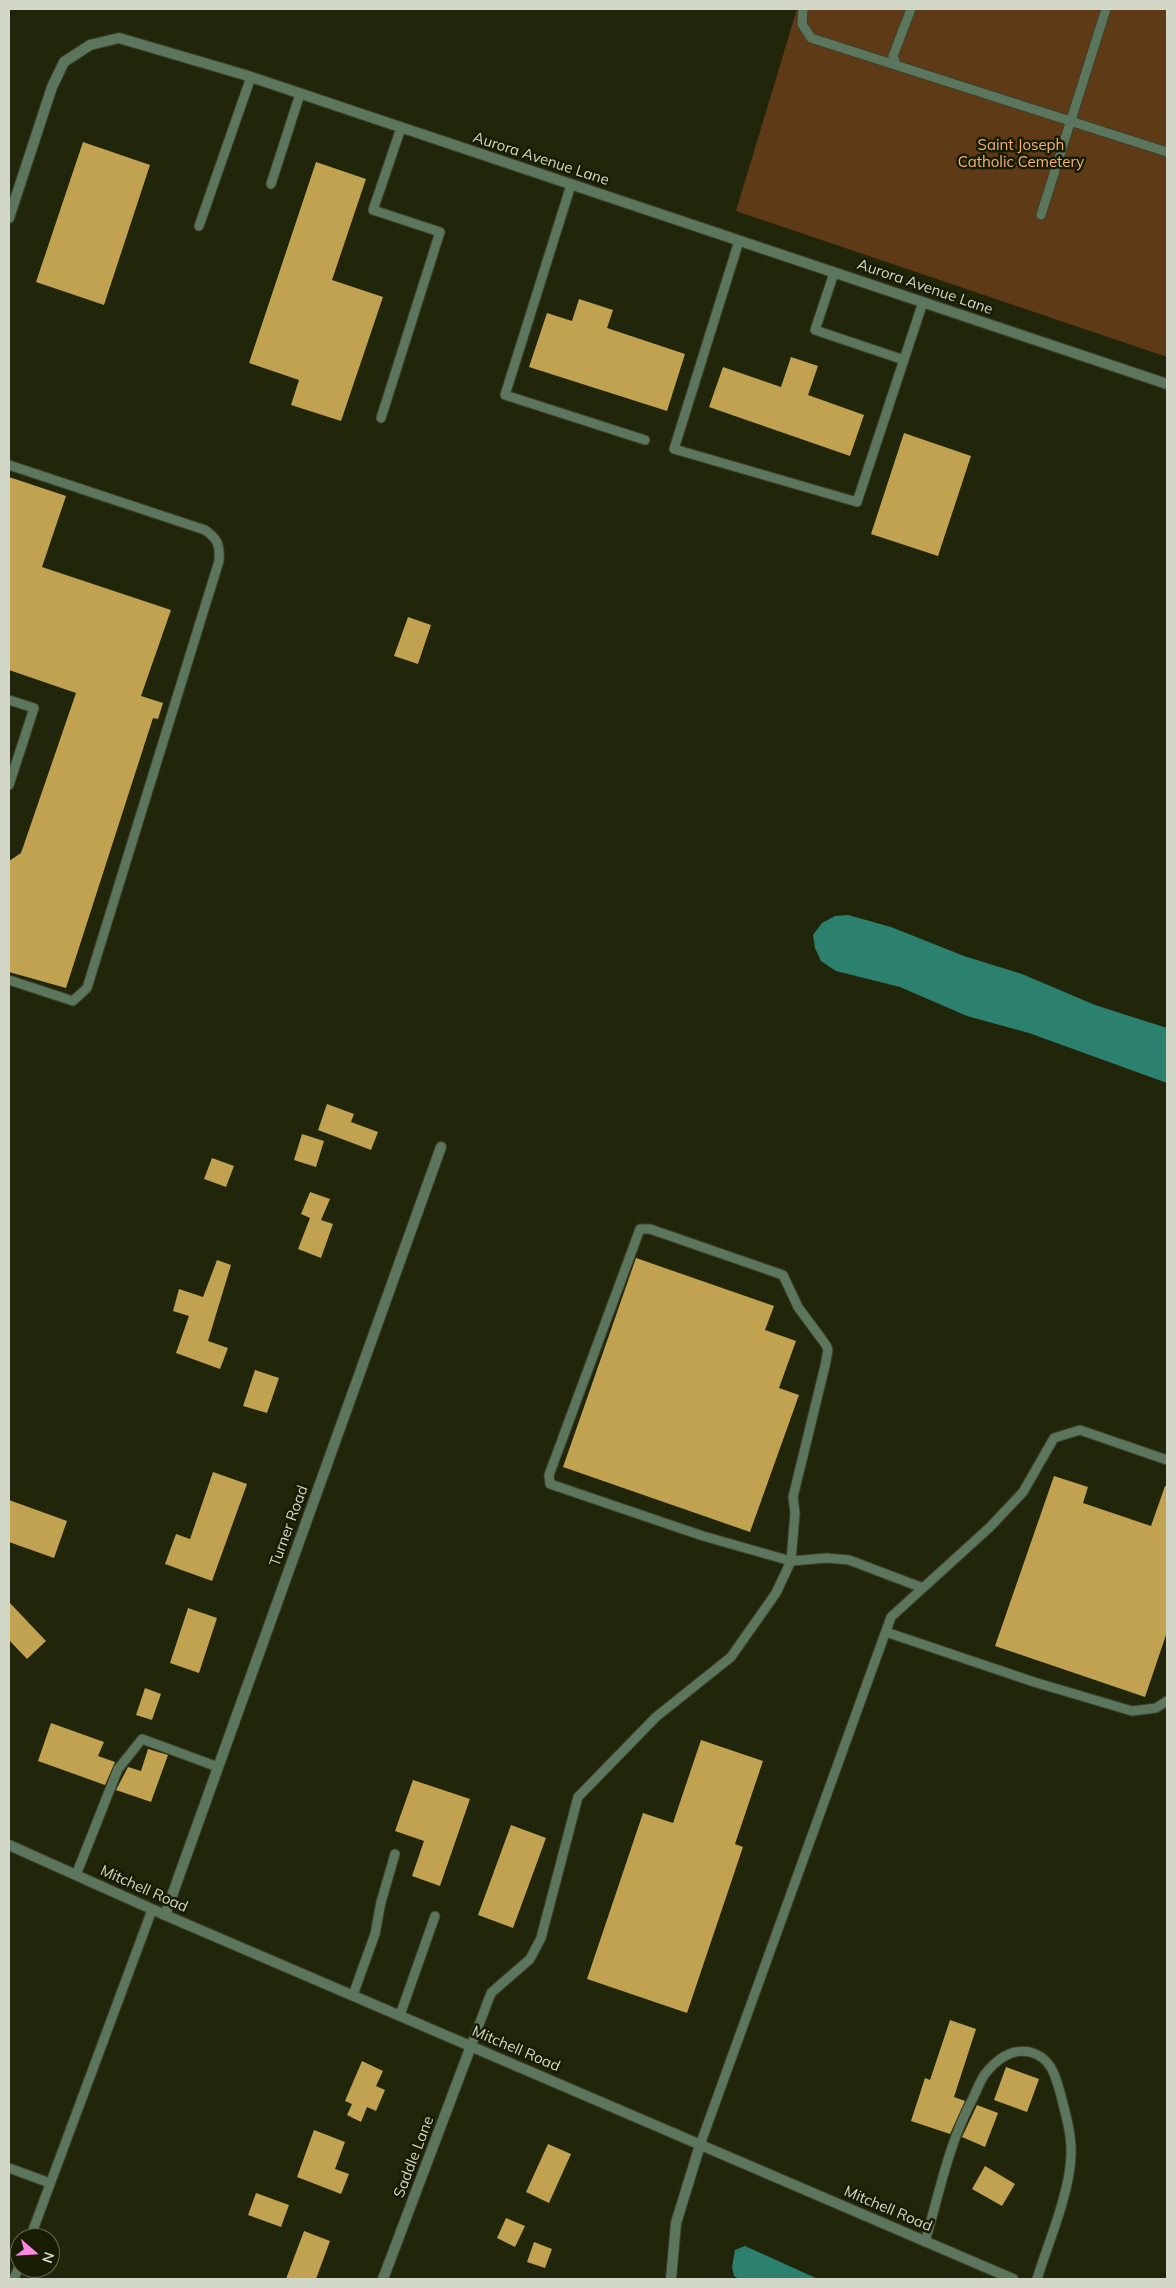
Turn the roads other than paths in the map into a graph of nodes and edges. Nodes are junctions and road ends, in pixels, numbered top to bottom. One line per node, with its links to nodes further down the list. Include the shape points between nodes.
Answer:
1 (803, 9): 4 (lane, via 802,24 812,38)
2 (911, 9): 4 (lane, via 893,56)
3 (1106, 9): 7 (lane)
4 (896, 64): 7 (lane)
5 (251, 77): 6 (street, Aurora Avenue Lane); 13 (street, Aurora Avenue Lane, via 119,38 90,45 64,62 52,88); 14 (lane)
6 (300, 94): 8 (street, Aurora Avenue Lane); 10 (lane)
7 (1071, 121): 9 (lane); 12 (lane)
8 (401, 128): 11 (street, Aurora Avenue Lane); 20 (lane, via 373,210 440,232)
9 (1167, 152)
10 (271, 184)
11 (571, 185): 15 (street, Aurora Avenue Lane); 21 (lane, via 505,395)
12 (1041, 215)
13 (9, 218)
14 (199, 226)
15 (738, 241): 16 (street, Aurora Avenue Lane); 18 (lane, via 674,449 857,502)
16 (834, 272): 17 (street, Aurora Avenue Lane); 18 (lane, via 815,330)
17 (923, 302): 18 (lane); 19 (street, Aurora Avenue Lane)
18 (904, 360)
19 (1167, 384)
20 (381, 418)
21 (645, 440)
22 (9, 465): 25 (lane, via 205,530 217,539 220,548 216,570 87,988 74,1002)
23 (9, 700): 24 (lane, via 34,708)
24 (9, 785)
25 (9, 980)
26 (441, 1147): 32 (street, Turner Road)
27 (1167, 1460): 29 (lane, via 1080,1430 1054,1438 1023,1492)
28 (791, 1561): 28 (lane, via 703,1536 550,1484 549,1475 640,1229 660,1232 783,1275 798,1307 826,1345 825,1366 793,1497); 29 (lane, via 849,1560); 41 (lane, via 776,1593 731,1657 656,1717 578,1797 541,1938 530,1959 491,1993)
29 (923, 1588): 30 (lane, via 892,1618)
30 (886, 1632): 31 (lane, via 1132,1711 1156,1708); 42 (lane)
31 (1167, 1701)
32 (218, 1767): 35 (lane, via 142,1739 118,1769); 37 (street, Turner Road)
33 (9, 1845): 35 (street, Mitchell Road)
34 (395, 1854): 39 (lane, via 375,1934)
35 (76, 1875): 36 (street, Mitchell Road)
36 (152, 1910): 37 (street, Mitchell Road); 44 (lane)
37 (165, 1915): 39 (street, Mitchell Road)
38 (435, 1916): 40 (lane)
39 (353, 1995): 40 (street, Mitchell Road)
40 (400, 2015): 41 (street, Mitchell Road)
41 (471, 2046): 42 (street, Mitchell Road); 47 (street, Saddle Lane)
42 (700, 2145): 46 (street, Mitchell Road); 48 (street, via 676,2223)
43 (9, 2168): 44 (lane)
44 (50, 2183): 45 (lane)
45 (34, 2228)
46 (925, 2242): 49 (street, Mitchell Road); 50 (lane, via 947,2156 963,2116 985,2075 1009,2053 1025,2051 1038,2054 1053,2068 1066,2115 1071,2156 1066,2188)
47 (383, 2279)
48 (671, 2279)
49 (1012, 2279)
50 (1037, 2279)

